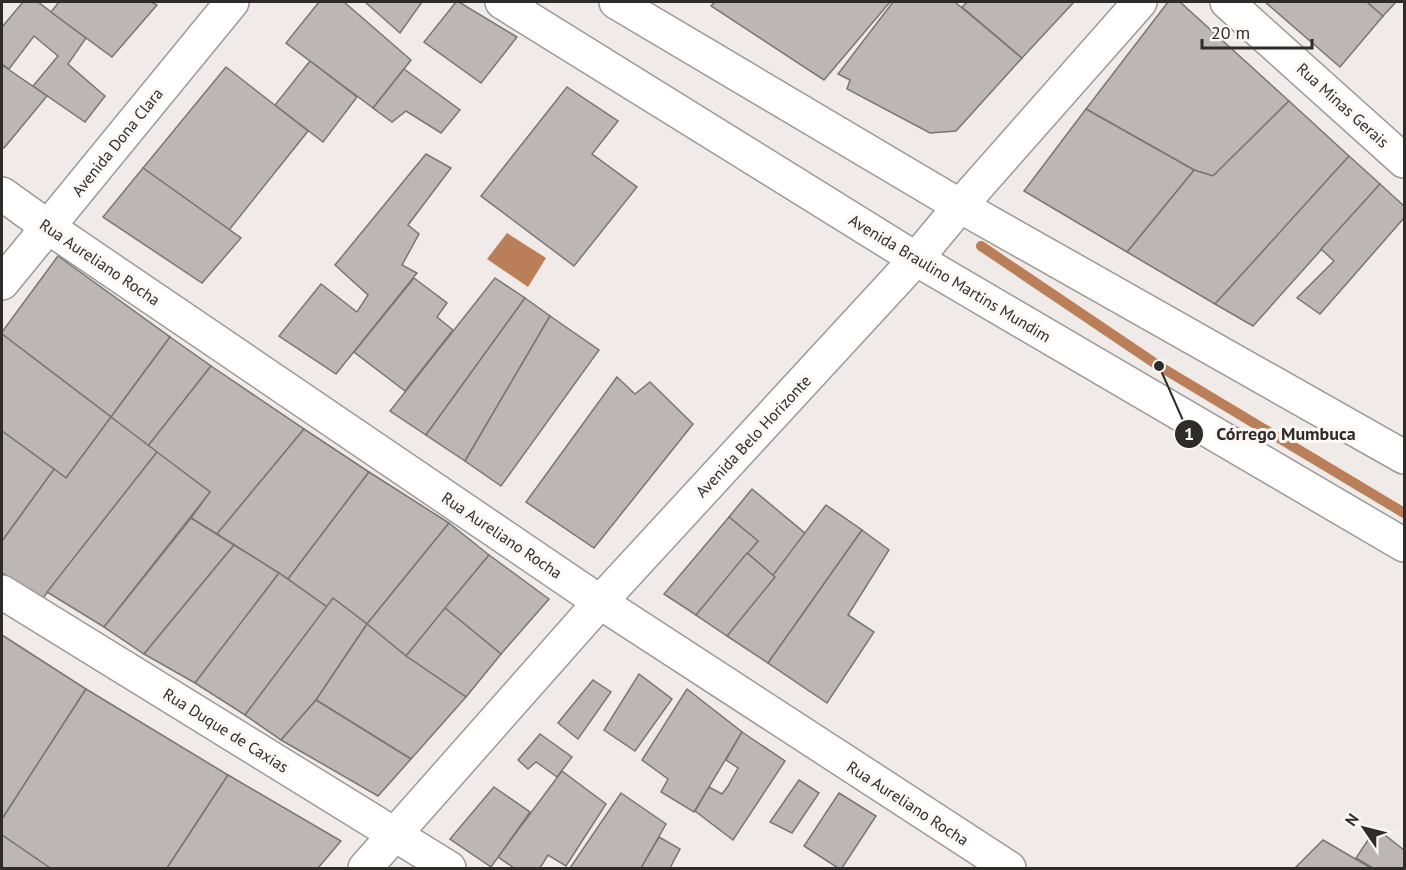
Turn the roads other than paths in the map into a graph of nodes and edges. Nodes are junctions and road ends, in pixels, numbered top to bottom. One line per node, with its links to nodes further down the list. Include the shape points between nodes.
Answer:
1 (232, 2): 9 (street, Avenida Dona Clara)
2 (502, 2): 10 (street, Avenida Braulino Martins Mundim)
3 (616, 2): 8 (street)
4 (1140, 2): 8 (street, Avenida Belo Horizonte)
5 (1227, 2): 6 (street, Rua Minas Gerais)
6 (1404, 161)
7 (2, 194): 9 (street, Rua Aureliano Rocha)
8 (960, 206): 10 (street, Avenida Belo Horizonte); 12 (street)
9 (48, 227): 11 (street, Avenida Dona Clara); 15 (street, Rua Aureliano Rocha)
10 (916, 260): 13 (street, Avenida Braulino Martins Mundim); 15 (street, Avenida Belo Horizonte)
11 (2, 283)
12 (1404, 457)
13 (1404, 545)
14 (2, 592): 16 (street, Rua Duque de Caxias)
15 (600, 602): 16 (street, Avenida Belo Horizonte); 19 (street, Rua Aureliano Rocha)
16 (395, 834): 17 (street, Avenida Belo Horizonte); 18 (street, Rua Duque de Caxias)
17 (365, 868)
18 (449, 868)
19 (1009, 868)

